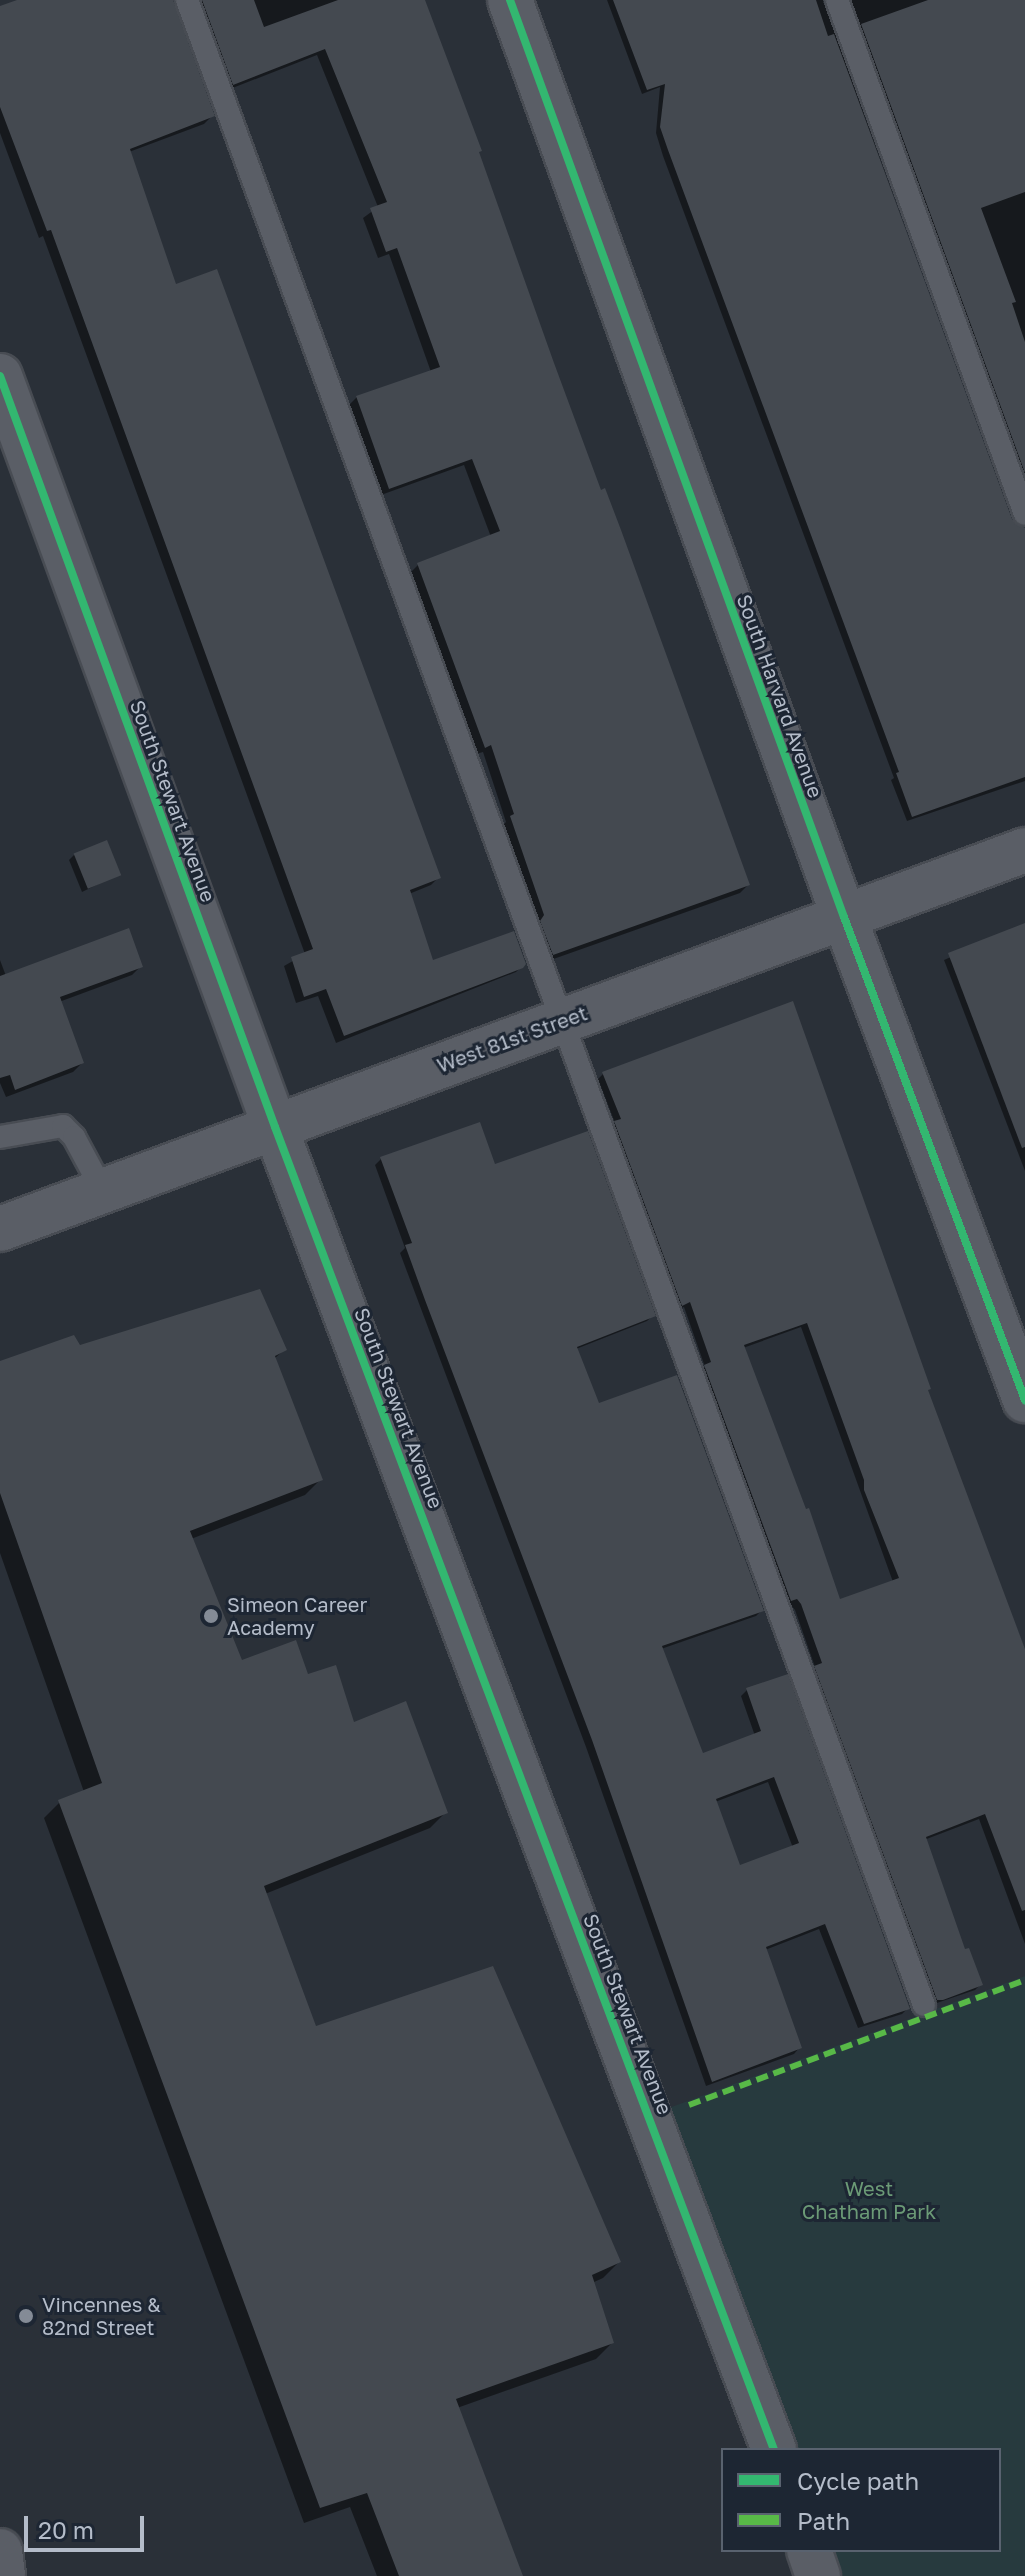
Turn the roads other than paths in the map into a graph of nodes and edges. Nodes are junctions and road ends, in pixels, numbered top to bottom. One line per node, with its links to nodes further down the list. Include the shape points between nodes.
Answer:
1 (187, 0): 8 (lane)
2 (510, 0): 7 (street, South Harvard Avenue)
3 (837, 0): 5 (lane)
4 (0, 376): 9 (street, South Stewart Avenue)
5 (1025, 514)
6 (1025, 850): 7 (street, West 81st Street)
7 (844, 917): 8 (street, West 81st Street); 13 (street, South Harvard Avenue)
8 (562, 1021): 9 (street, West 81st Street); 14 (lane)
9 (275, 1127): 11 (street, West 81st Street); 15 (street, South Stewart Avenue)
10 (0, 1137): 11 (lane, via 63,1126)
11 (103, 1191): 12 (street, West 81st Street)
12 (0, 1229)
13 (1025, 1400)
14 (924, 2005)
15 (773, 2448)
16 (0, 2551): 18 (street)
17 (810, 2552): 19 (street)
18 (3, 2576)
19 (818, 2576)

